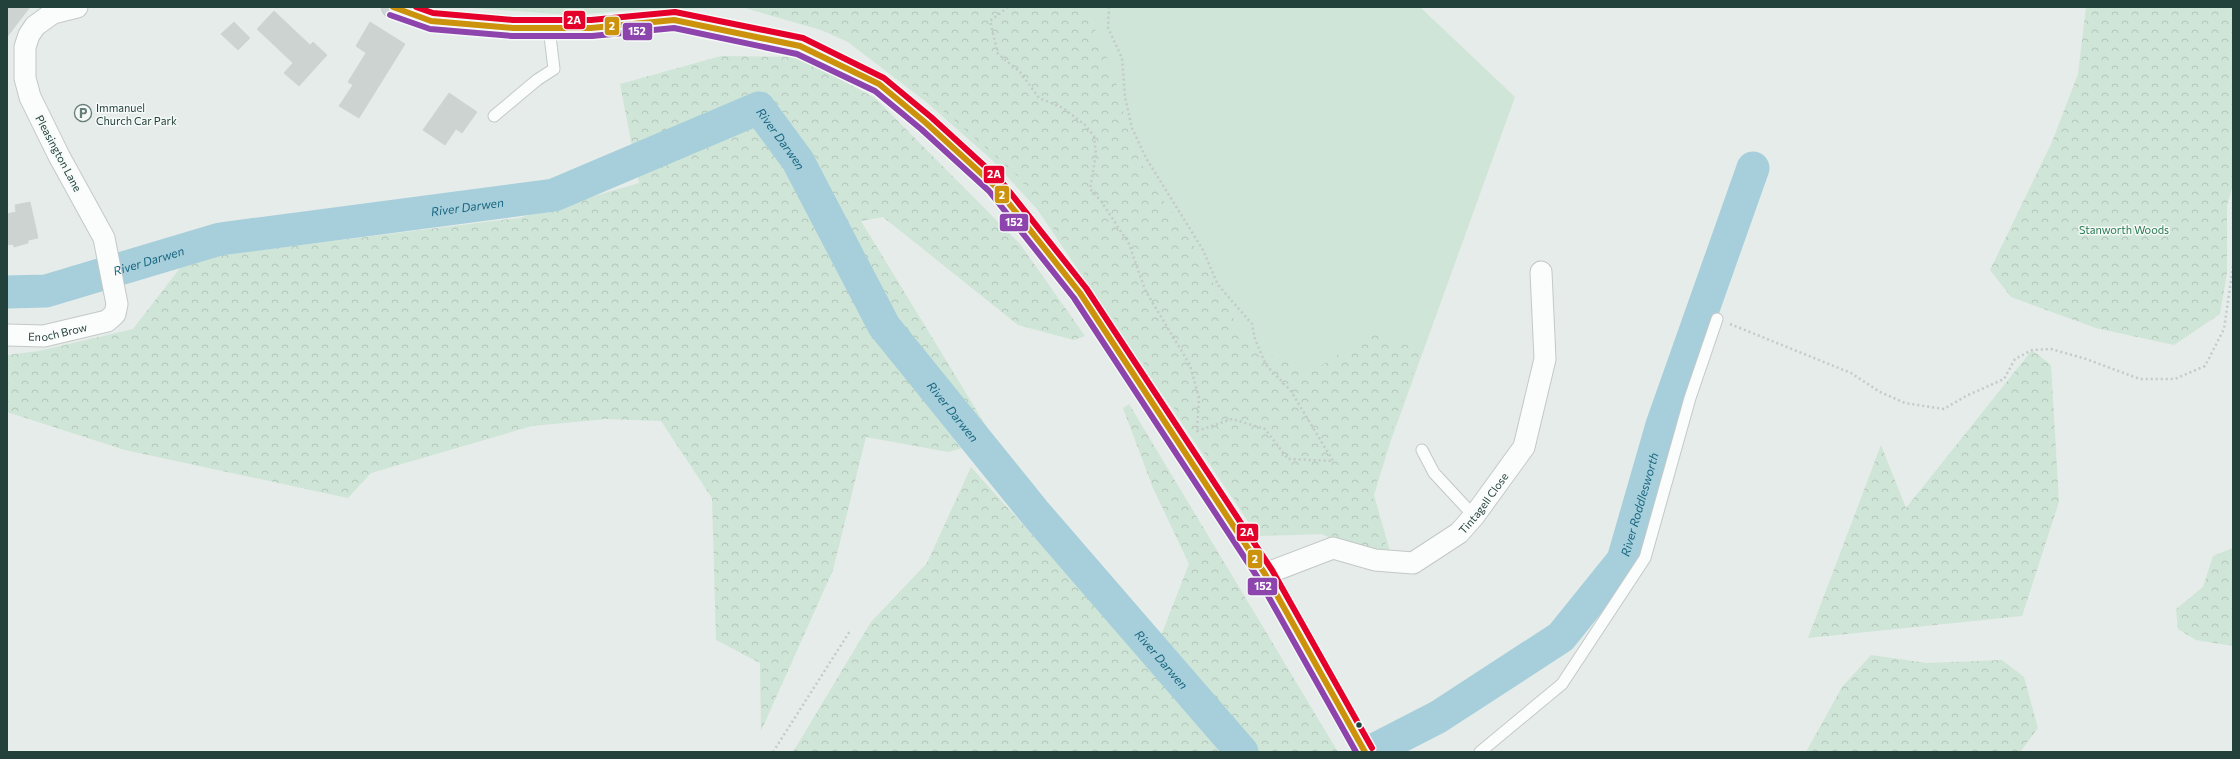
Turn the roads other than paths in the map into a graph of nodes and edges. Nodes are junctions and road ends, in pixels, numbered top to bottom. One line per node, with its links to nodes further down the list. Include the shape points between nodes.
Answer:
1 (76, 7): 6 (street, Pleasington Lane, via 52,12 29,34 25,47 25,78 33,104 104,238)
2 (393, 7): 3 (main road, via 431,21 513,28)
3 (549, 28): 4 (lane, via 554,69); 11 (main road, via 591,28 674,20 800,46 879,84 995,186 1080,292)
4 (494, 116)
5 (1541, 272): 10 (street, Tintagell Close, via 1545,359 1524,447)
6 (112, 313): 8 (street, Enoch Brow, via 44,336)
7 (1717, 319): 13 (lane, via 1690,398 1646,558 1562,684)
8 (7, 335)
9 (1422, 450): 10 (lane, via 1434,473)
10 (1474, 516): 11 (street, Tintagell Close, via 1460,533 1413,563 1375,560 1333,548)
11 (1265, 574): 12 (main road)
12 (1365, 752)
13 (1480, 752)

